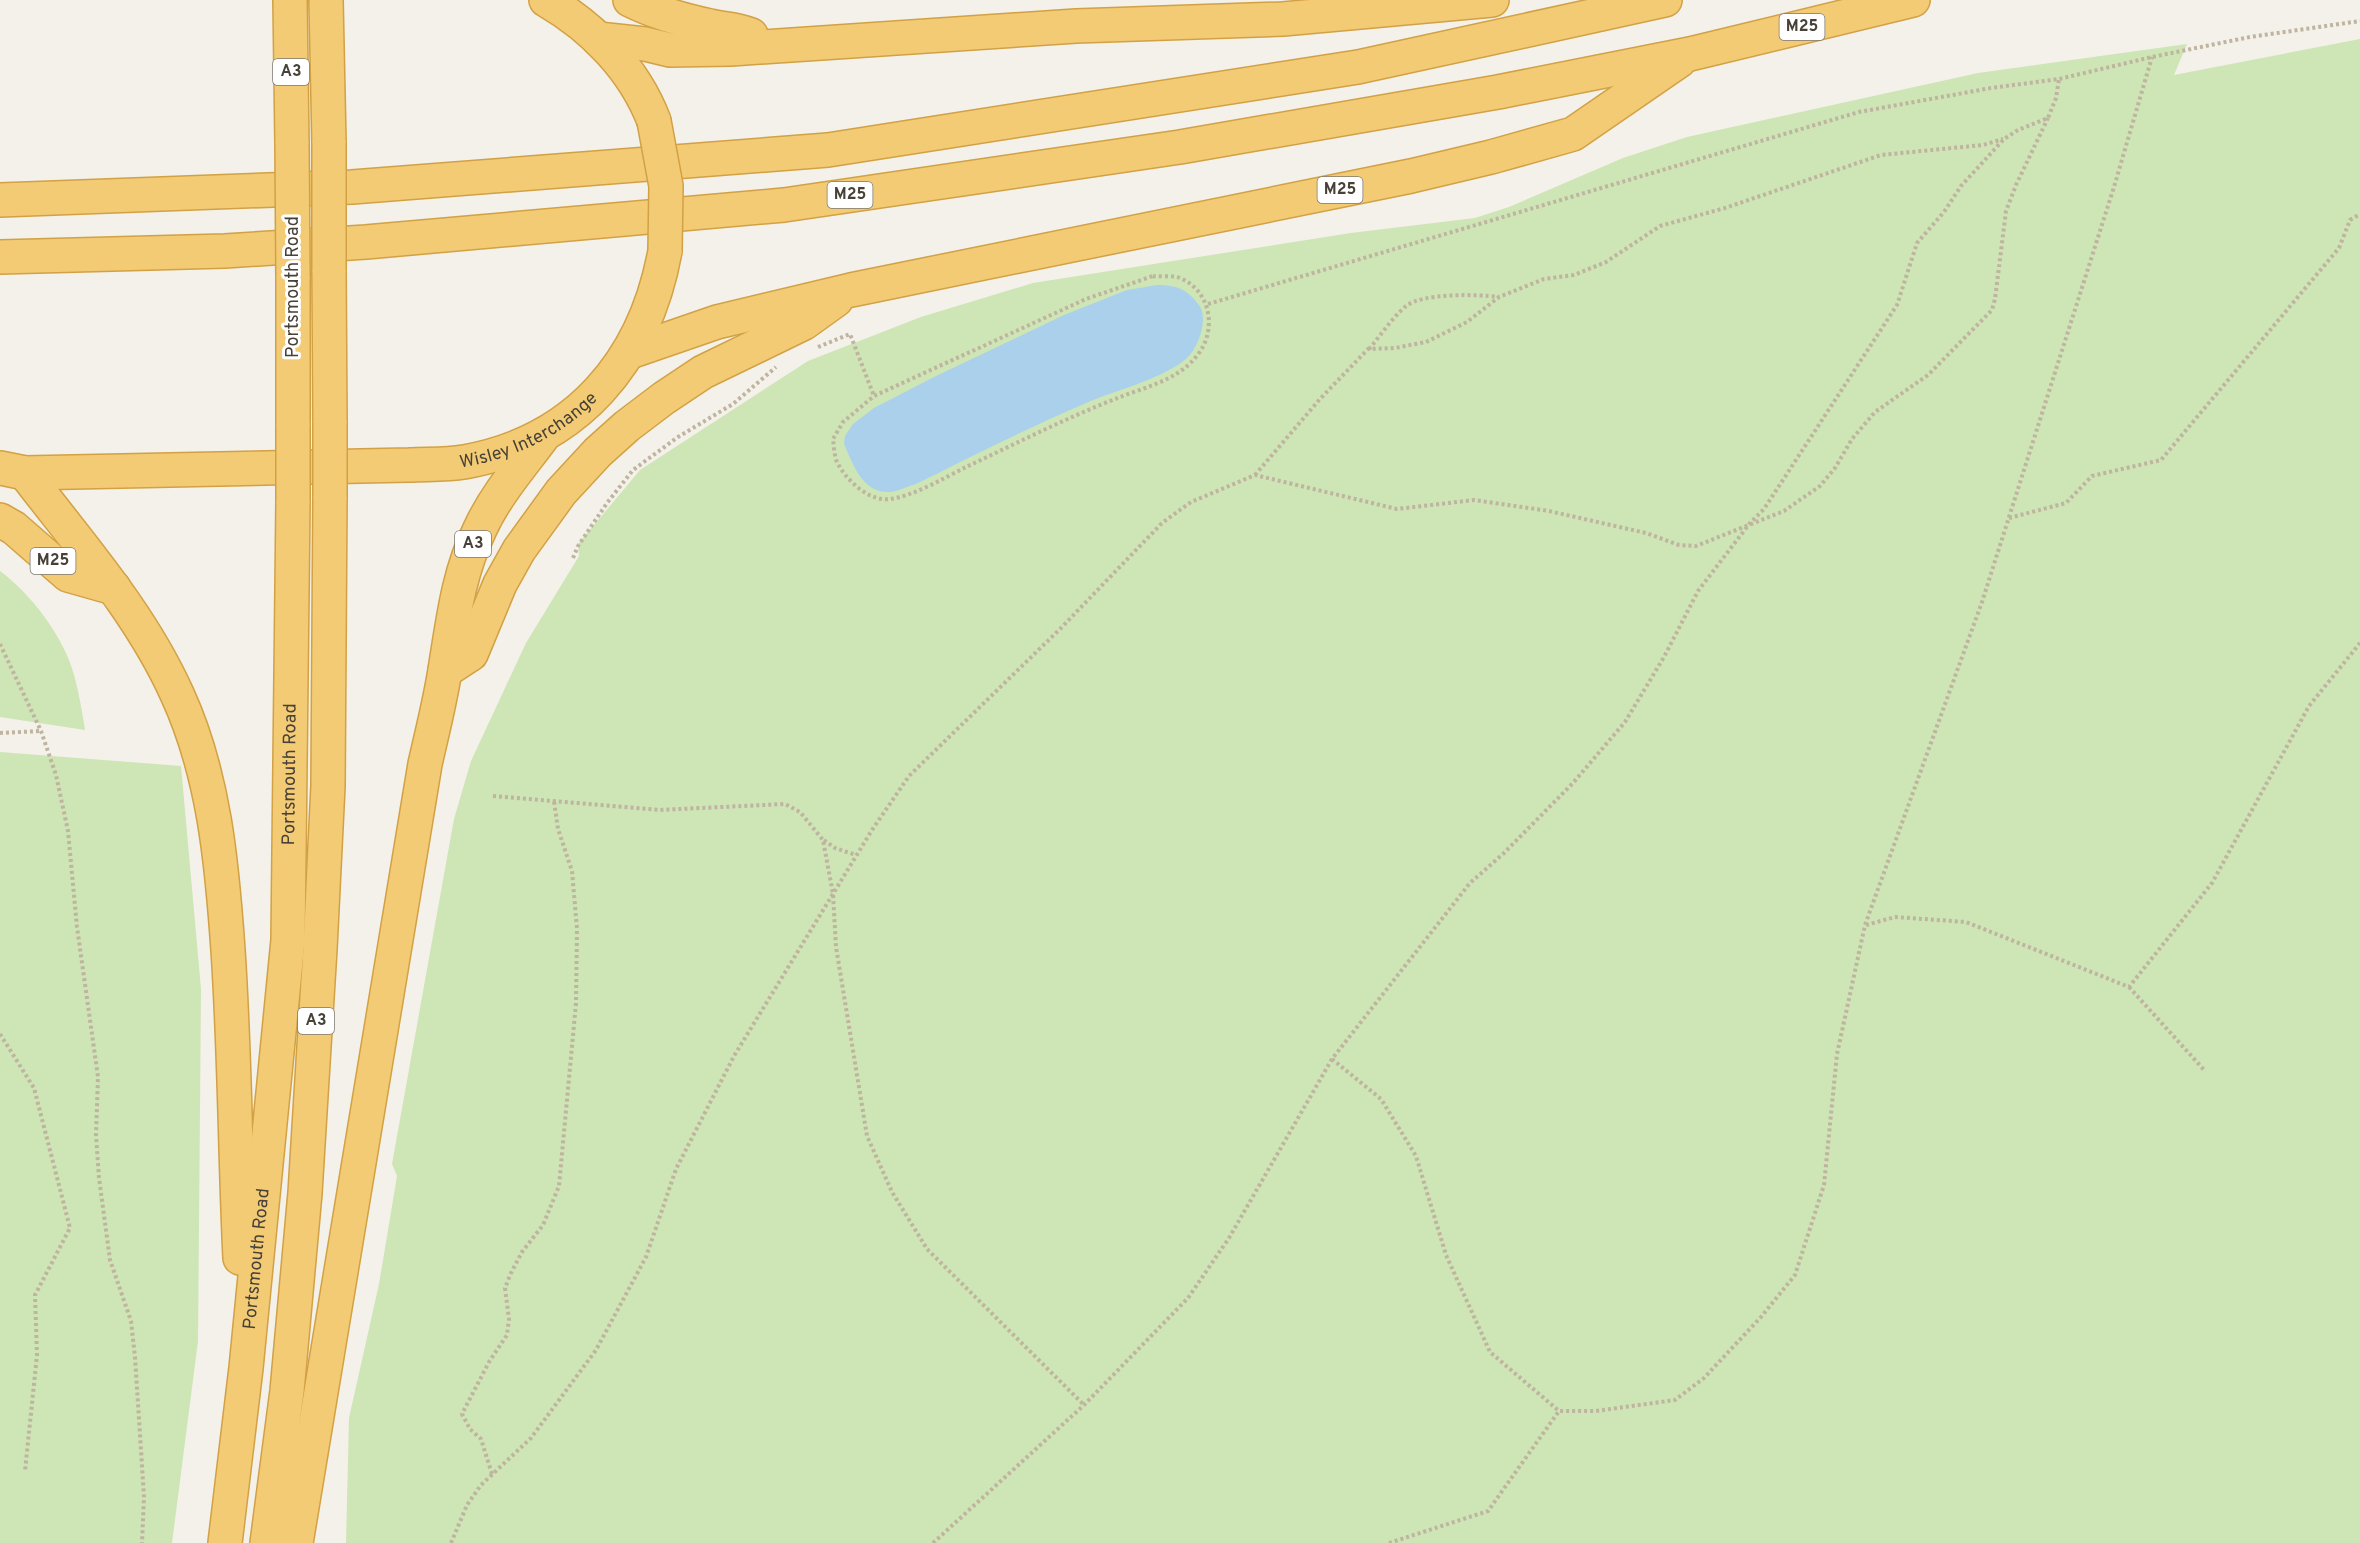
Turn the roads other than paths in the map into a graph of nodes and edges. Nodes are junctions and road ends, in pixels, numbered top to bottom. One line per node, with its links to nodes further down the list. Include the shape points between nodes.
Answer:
1 (290, 0): 20 (highway, Portsmouth Road / A3, bridge, via 293,501 288,940)
2 (326, 0): 22 (highway, Portsmouth Road / A3, bridge, via 328,786 305,1193 287,1391)
3 (546, 0): 8 (highway, Wisley Interchange)
4 (630, 0): 9 (highway, via 666,16 735,28)
5 (1492, 0): 9 (highway, via 1283,19 1076,26)
6 (1665, 0): 11 (highway, via 1358,67 828,150 352,187)
7 (1914, 0): 10 (highway, M25)
8 (598, 39): 9 (highway, via 670,50); 14 (highway, Wisley Interchange, bridge, via 627,70 647,104 666,186 665,251 660,279)
9 (773, 44)
10 (1690, 54): 12 (highway, M25, via 1180,147 784,205 366,242 225,251); 13 (highway, M25, via 1573,134 1411,176)
11 (0, 200)
12 (0, 257)
13 (851, 290): 14 (highway, M25, via 717,322); 19 (highway, M25, via 804,323 703,372 627,426 598,452 561,492 519,550 500,584 471,654)
14 (630, 352): 15 (highway, Wisley Interchange, via 598,394)
15 (544, 435): 16 (highway, Wisley Interchange, via 463,462); 19 (highway, A3, via 496,499 466,561)
16 (13, 470): 18 (highway, A3)
17 (0, 520): 18 (highway, M25, via 68,575)
18 (114, 588): 20 (highway, A3, via 177,694 207,784 217,831 234,1041 234,1149)
19 (445, 671): 23 (highway, A3, via 425,764)
20 (246, 1368): 21 (highway, Portsmouth Road / A3)
21 (225, 1543)
22 (267, 1543)
23 (296, 1543)

